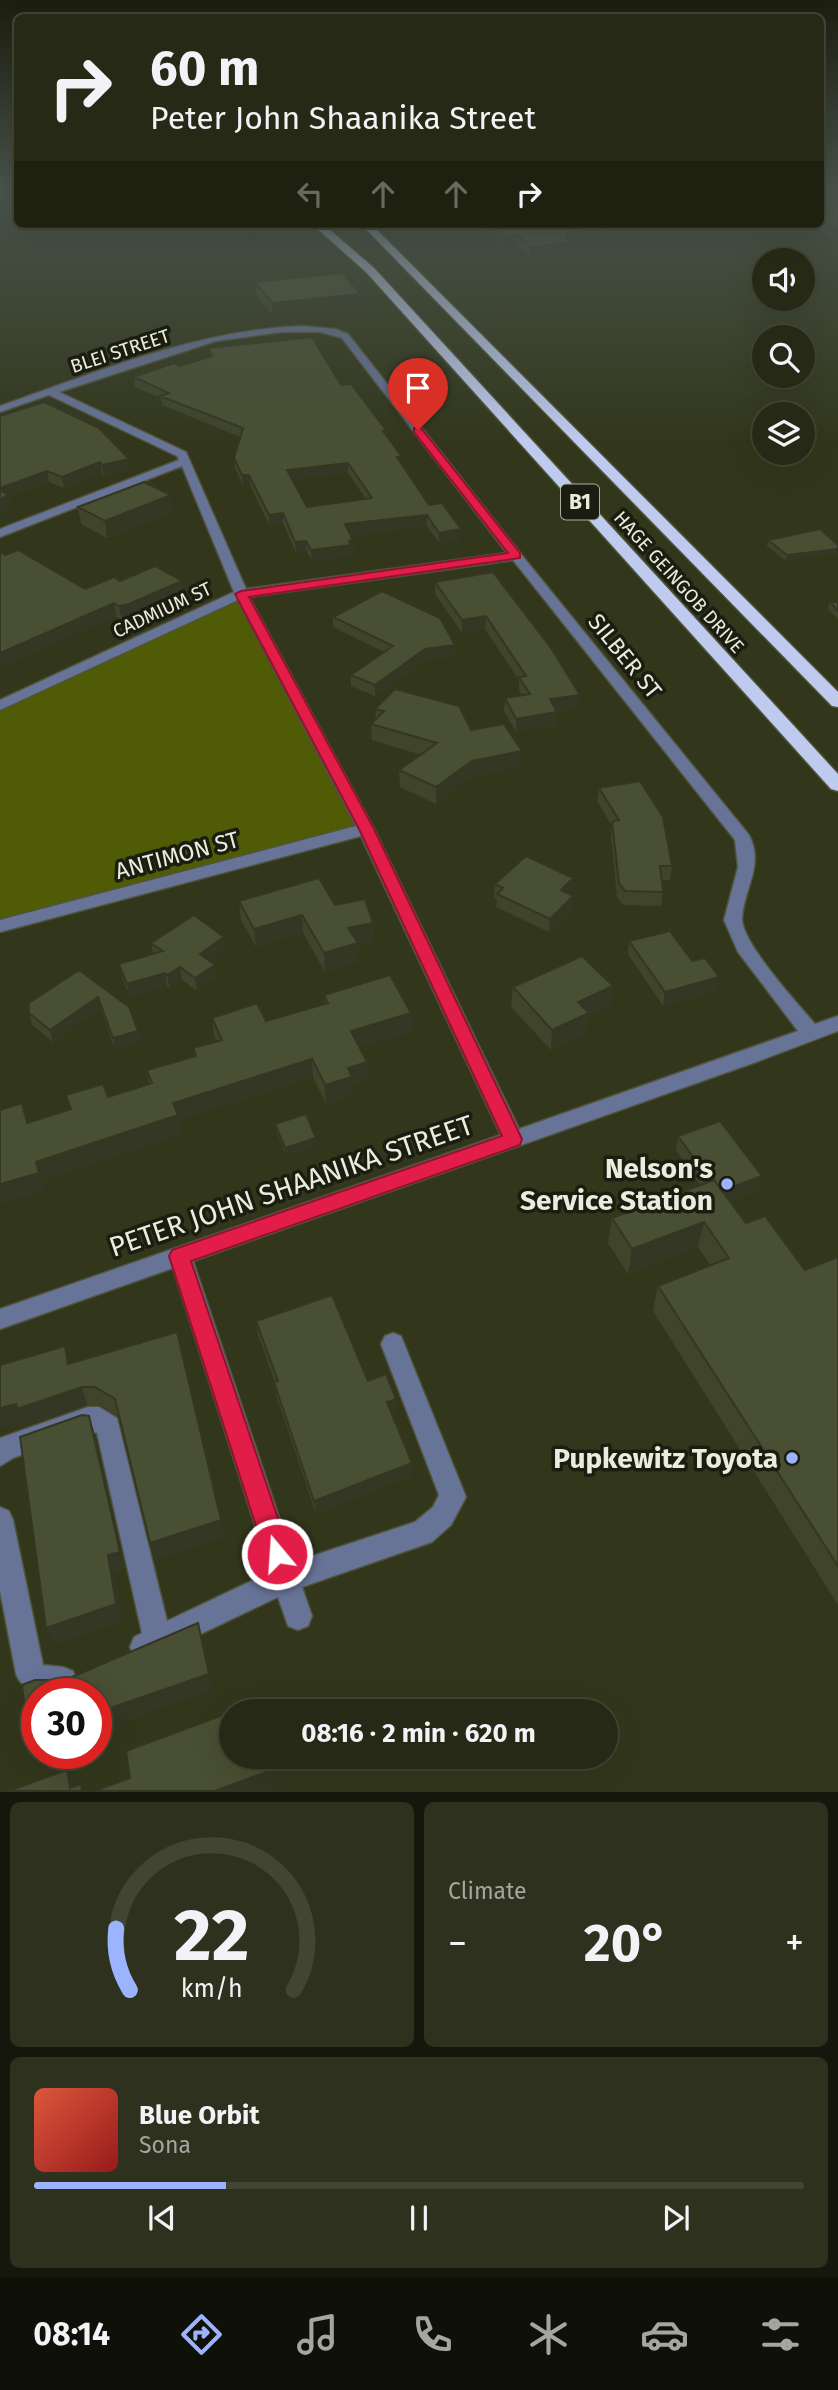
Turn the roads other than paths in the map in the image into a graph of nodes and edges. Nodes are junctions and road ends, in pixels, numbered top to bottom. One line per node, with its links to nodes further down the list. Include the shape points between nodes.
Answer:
1 (373, 274): 12 (highway, HAGE GEINGOB DRIVE / B1)
2 (415, 274): 10 (highway, HAGE GEINGOB DRIVE / B1)
3 (335, 330): 4 (street, BLEI STREET, via 314,327 216,338); 8 (street, SILBER ST, via 345,335)
4 (50, 392): 5 (street, BLEI STREET); 6 (street, via 177,450)
5 (0, 409)
6 (183, 462): 7 (street); 9 (street)
7 (0, 533)
8 (516, 556): 9 (street, CADMIUM ST); 16 (street, SILBER ST, via 743,839 747,867 733,920 744,948)
9 (241, 594): 11 (street, CADMIUM ST); 13 (street)
10 (838, 702)
11 (0, 706)
12 (838, 785)
13 (366, 829): 14 (street, ANTIMON ST); 17 (street)
14 (0, 926)
15 (838, 1023): 16 (street, PETER JOHN SHAANIKA STREET)
16 (810, 1032): 17 (street, PETER JOHN SHAANIKA STREET)
17 (513, 1139): 18 (street, PETER JOHN SHAANIKA STREET)
18 (180, 1256): 19 (street, PETER JOHN SHAANIKA STREET); 23 (street)
19 (0, 1319)
20 (393, 1344): 23 (street, via 453,1497 442,1516 423,1533)
21 (0, 1454): 25 (street, via 88,1419 99,1419 108,1426)
22 (0, 1520): 27 (street, via 30,1674 44,1682 68,1681)
23 (285, 1579): 24 (street); 25 (street)
24 (298, 1616)
25 (158, 1641): 26 (street)
26 (124, 1656)
27 (91, 1671)

